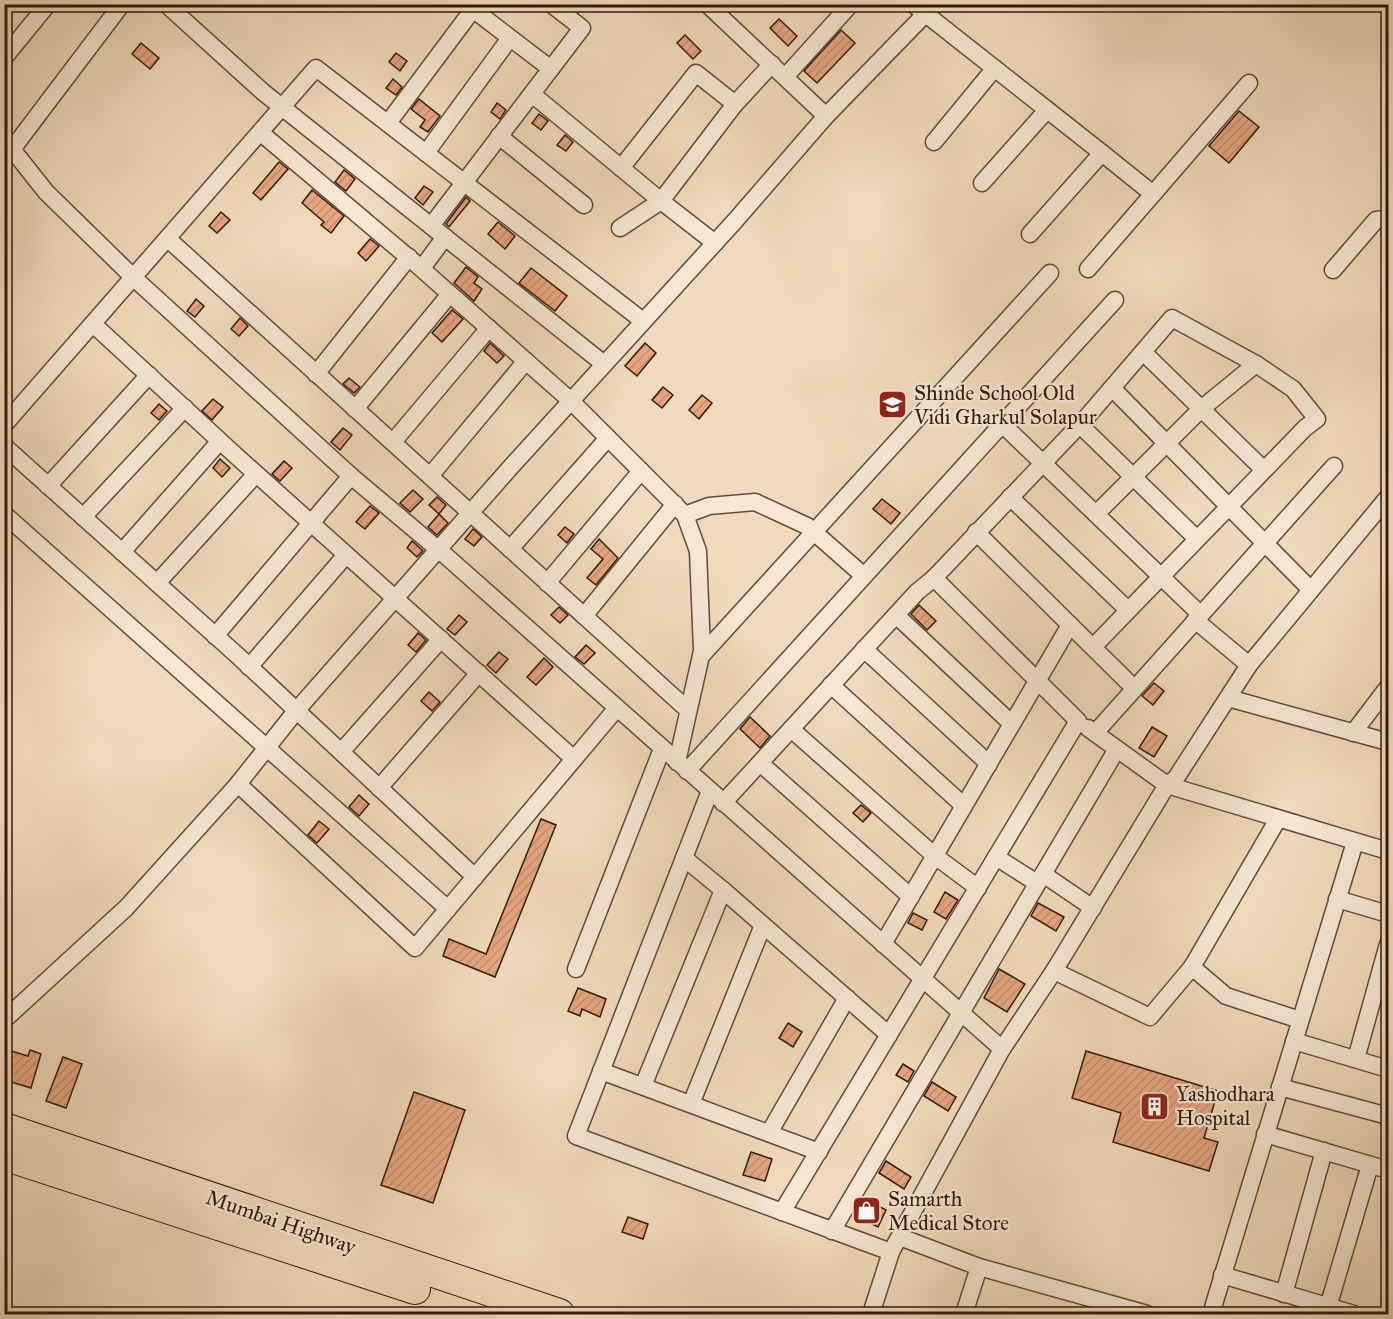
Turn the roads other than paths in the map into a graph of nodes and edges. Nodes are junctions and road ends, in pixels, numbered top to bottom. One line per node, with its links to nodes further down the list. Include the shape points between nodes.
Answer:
1 (48, 4): 10 (street)
2 (122, 4): 25 (street)
3 (166, 4): 18 (street)
4 (550, 4): 12 (street, via 582,28)
5 (707, 4): 11 (street)
6 (851, 4): 14 (street)
7 (472, 6): 9 (street); 21 (street)
8 (925, 8): 13 (street); 20 (street)
9 (510, 38): 12 (street); 26 (street)
10 (4, 58)
11 (771, 64): 14 (street); 17 (street)
12 (550, 69): 16 (street)
13 (994, 69): 19 (street); 24 (street)
14 (785, 76): 20 (street)
15 (1249, 83): 31 (street)
16 (532, 94): 23 (street); 28 (street)
17 (735, 104): 28 (street, via 696,73); 32 (street)
18 (282, 107): 21 (street, via 316,68); 22 (street); 35 (street)
19 (1047, 110): 27 (street); 30 (street)
20 (826, 116): 40 (street)
21 (388, 123): 26 (street)
22 (261, 133): 39 (street); 41 (street)
23 (500, 136): 29 (street); 33 (street)
24 (934, 142)
25 (7, 149): 45 (street)
26 (426, 153): 29 (street)
27 (1102, 153): 31 (street); 37 (street)
28 (621, 168): 32 (street)
29 (464, 183): 35 (street); 48 (street)
30 (982, 183)
31 (1154, 194): 42 (street)
32 (661, 201): 36 (street); 40 (street)
33 (584, 205)
34 (1389, 223): 43 (street, via 1376,220)
35 (431, 226): 38 (street)
36 (621, 228)
37 (1030, 234)
38 (445, 237): 41 (street); 53 (street)
39 (168, 239): 45 (street); 55 (street)
40 (715, 243): 48 (street)
41 (415, 263): 46 (street); 55 (street)
42 (1088, 269)
43 (1333, 270)
44 (1050, 273): 88 (street)
45 (134, 278): 49 (street); 75 (street)
46 (450, 294): 50 (street); 60 (street)
47 (1115, 300): 62 (street)
48 (644, 321): 53 (street)
49 (93, 324): 56 (street); 64 (street)
50 (489, 328): 52 (street); 67 (street)
51 (1143, 352): 54 (street, via 1172,318); 57 (street); 61 (street)
52 (526, 361): 58 (street); 76 (street)
53 (604, 364): 58 (street)
54 (1256, 364): 61 (street); 72 (street, via 1293,389 1317,419)
55 (316, 374): 60 (street)
56 (149, 375): 59 (street); 78 (street)
57 (1112, 388): 63 (street); 68 (street)
58 (571, 401): 65 (street); 83 (street)
59 (185, 408): 66 (street); 86 (street)
60 (355, 409): 67 (street)
61 (1201, 409): 68 (street); 72 (street)
62 (1002, 424): 70 (street); 96 (street)
63 (1080, 424): 70 (street); 77 (street)
64 (4, 425)
65 (608, 438): 73 (street); 92 (street)
66 (220, 441): 74 (street); 94 (street)
67 (393, 442): 76 (street)
68 (1166, 444): 77 (street); 81 (street)
69 (4, 446): 78 (street)
70 (1043, 463): 79 (street); 85 (street)
71 (1334, 466): 91 (street)
72 (1264, 470): 81 (street)
73 (641, 471): 82 (street); 100 (street)
74 (256, 474): 87 (street); 99 (street)
75 (351, 476): 87 (street); 93 (street)
76 (430, 476): 83 (street)
77 (1133, 477): 85 (street); 90 (street)
78 (48, 486): 86 (street)
79 (1010, 497): 89 (street); 103 (street)
80 (1389, 497): 101 (street)
81 (1229, 506): 90 (street); 91 (street)
82 (680, 510): 88 (street, via 755,502); 105 (street); 112 (street, via 698,551)
83 (471, 513): 92 (street); 93 (street)
84 (4, 514): 130 (street)
85 (1096, 514): 97 (street)
86 (83, 517): 94 (street)
87 (311, 523): 95 (street); 108 (street)
88 (814, 532): 96 (street); 112 (street)
89 (976, 532): 98 (street); 107 (street)
90 (1197, 539): 97 (street)
91 (1265, 542): 101 (street); 106 (street)
92 (510, 549): 100 (street)
93 (439, 550): 102 (street); 121 (street)
94 (122, 552): 99 (street)
95 (346, 555): 102 (street); 114 (street)
96 (864, 576): 137 (street)
97 (1161, 576): 103 (street); 106 (street)
98 (934, 578): 104 (street); 116 (street)
99 (157, 583): 108 (street)
100 (547, 583): 105 (street)
101 (1311, 590): 113 (street)
102 (396, 599): 109 (street); 123 (street)
103 (1128, 610): 110 (street)
104 (896, 615): 111 (street); 125 (street)
105 (584, 616): 122 (street)
106 (1198, 617): 113 (street); 119 (street)
107 (1070, 625): 110 (street); 116 (street)
108 (215, 636): 114 (street)
109 (441, 639): 115 (street); 133 (street)
110 (1093, 647): 119 (street)
111 (864, 649): 117 (street); 136 (street)
112 (701, 656): 122 (street)
113 (1249, 665): 120 (street)
114 (249, 667): 123 (street)
115 (479, 673): 134 (street); 140 (street)
116 (1038, 681): 124 (street); 125 (street)
117 (831, 684): 126 (street); 143 (street)
118 (1389, 687): 128 (street)
119 (1134, 688): 127 (street)
120 (1228, 698): 128 (street); 139 (street)
121 (617, 708): 131 (street); 134 (street)
122 (688, 710): 137 (street)
123 (296, 711): 130 (street); 133 (street)
124 (1078, 721): 127 (street); 148 (street)
125 (1012, 724): 136 (street)
126 (791, 729): 135 (street); 147 (street)
127 (1095, 733): 132 (street)
128 (1353, 733): 129 (street)
129 (1389, 742)
130 (268, 748): 138 (street); 157 (street)
131 (662, 749): 137 (street); 163 (street)
132 (1117, 749): 139 (street); 151 (street)
133 (341, 752): 140 (street)
134 (574, 759): 150 (street)
135 (760, 764): 142 (street); 154 (street)
136 (989, 764): 143 (street)
137 (682, 766): 141 (street)
138 (238, 784): 157 (street, via 415,948); 168 (street, via 118,916)
139 (1167, 786): 144 (street); 156 (street)
140 (379, 788): 150 (street)
141 (710, 791): 142 (street); 149 (street)
142 (723, 803): 160 (street)
143 (964, 806): 147 (street)
144 (1278, 819): 145 (street); 162 (street)
145 (1355, 842): 146 (street); 155 (street)
146 (1389, 851)
147 (935, 856): 152 (street); 154 (street)
148 (996, 857): 151 (street); 152 (street)
149 (684, 858): 153 (street); 175 (street)
150 (475, 877): 157 (street)
151 (1040, 879): 156 (street); 167 (street)
152 (978, 888): 165 (street)
153 (723, 890): 159 (street); 176 (street)
154 (911, 897): 160 (street)
155 (1337, 899): 158 (street); 169 (street)
156 (1093, 908): 164 (street)
157 (448, 909)
158 (1389, 914)
159 (763, 925): 166 (street); 178 (street)
160 (883, 944): 165 (street)
161 (1389, 944): 173 (street)
162 (1192, 967): 164 (street, via 1150,1017); 169 (street, via 1226,996)
163 (576, 969)
164 (1054, 972): 172 (street)
165 (923, 979): 167 (street); 170 (street)
166 (847, 998): 170 (street); 181 (street)
167 (961, 1012): 172 (street); 189 (street)
168 (4, 1020)
169 (1300, 1020): 171 (street)
170 (889, 1035): 184 (street)
171 (1294, 1041): 173 (street); 177 (street)
172 (1002, 1049): 190 (street)
173 (1356, 1059): 174 (street)
174 (1389, 1069)
175 (601, 1071): 176 (street); 188 (street, via 576,1136)
176 (643, 1086): 178 (street)
177 (1280, 1087): 179 (street); 182 (street)
178 (692, 1104): 181 (street)
179 (1389, 1116)
180 (4, 1128): 198 (highway, Mumbai Highway)
181 (769, 1133): 184 (street)
182 (1265, 1134): 183 (street); 193 (street)
183 (1324, 1151): 186 (street); 194 (street)
184 (819, 1152): 188 (street)
185 (4, 1155): 197 (highway)
186 (1370, 1165): 187 (street); 196 (street)
187 (1389, 1170)
188 (782, 1212): 189 (street)
189 (832, 1230): 191 (street)
190 (900, 1237): 191 (street); 192 (street)
191 (891, 1252): 199 (street)
192 (979, 1267): 195 (street); 200 (street)
193 (1222, 1275): 194 (street); 202 (street)
194 (1284, 1294): 196 (street)
195 (1117, 1310): 201 (street)
196 (1327, 1311): 203 (street)
197 (492, 1314)
198 (559, 1314)
199 (871, 1314)
200 (964, 1314)
201 (1147, 1314)
202 (1211, 1314)
203 (1354, 1314)

